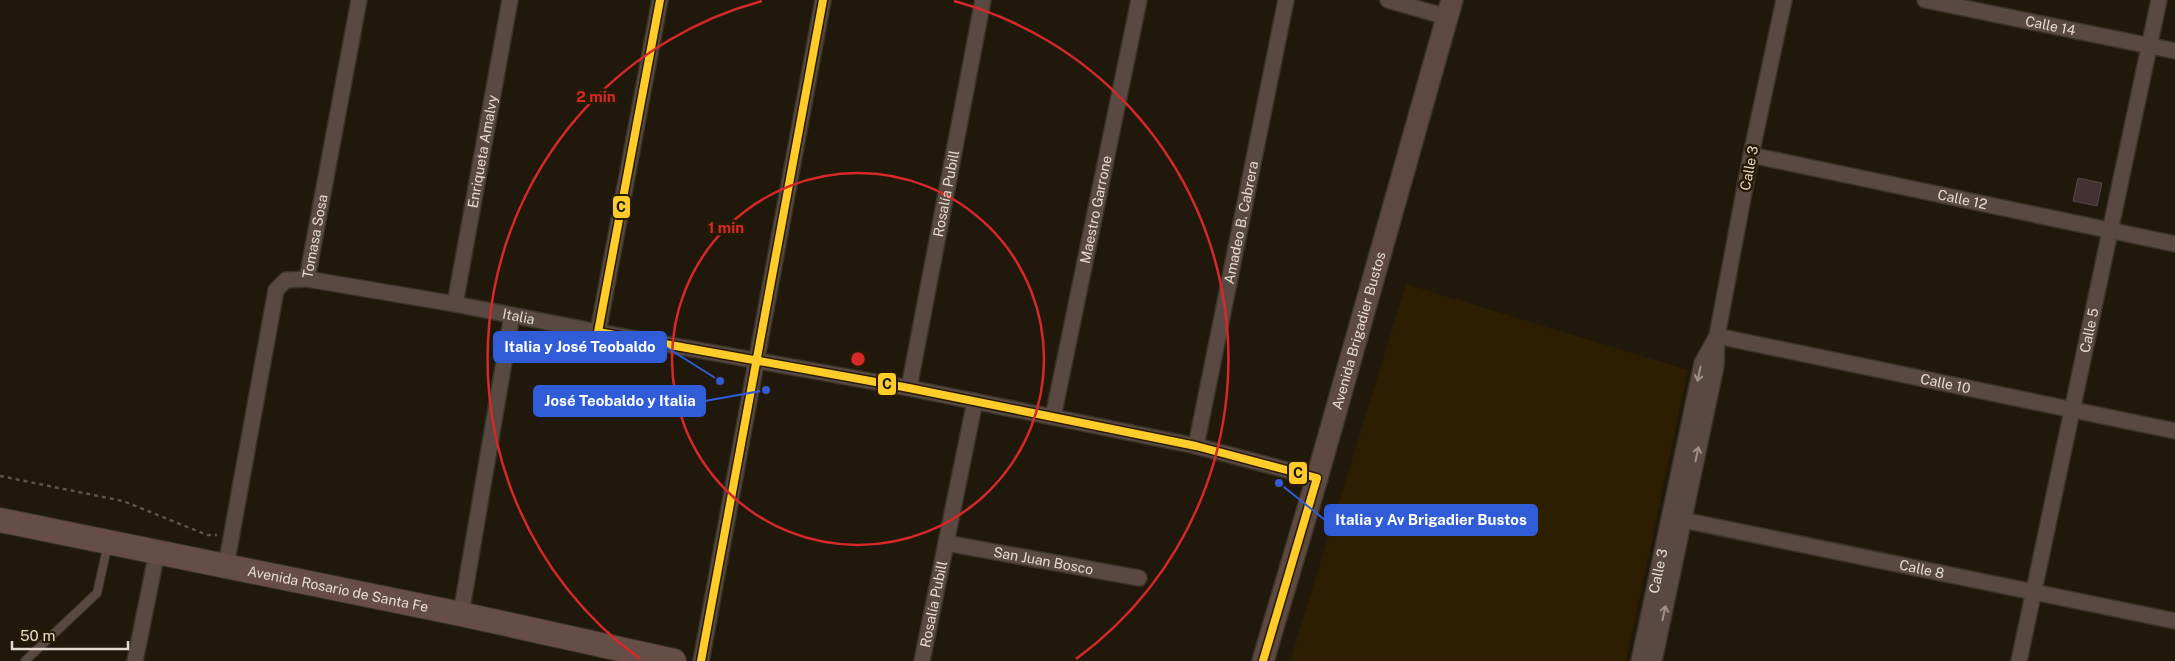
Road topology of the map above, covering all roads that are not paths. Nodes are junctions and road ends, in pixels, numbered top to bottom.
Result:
1 (359, 0) edge
2 (510, 0) edge
3 (660, 0) edge
4 (823, 0) edge
5 (983, 0) edge
6 (1139, 0) edge
7 (1286, 0) edge
8 (1388, 0) edge
9 (1784, 0) edge
10 (1925, 0) edge
11 (2159, 0) edge
12 (1450, 8) edge
13 (2150, 46) junction
14 (2175, 51) edge
15 (1751, 155) junction
16 (2110, 230) junction
17 (2175, 244) edge
18 (307, 280) junction
19 (456, 304) junction
20 (512, 315) junction
21 (598, 332) junction
22 (1717, 336) junction
23 (756, 361) junction
24 (908, 388) junction
25 (975, 401) junction
26 (2071, 410) junction
27 (1053, 417) junction
28 (2175, 431) edge
29 (1196, 446) junction
30 (1317, 478) junction
31 (1676, 519) junction
32 (0, 520) edge
33 (109, 542) junction
34 (946, 543) junction
35 (157, 552) junction
36 (226, 566) junction
37 (1140, 578) dead end
38 (2032, 592) junction
39 (461, 614) junction
40 (2175, 622) edge
41 (25, 661) edge
42 (135, 661) edge
43 (674, 661) edge
44 (701, 661) edge
45 (922, 661) edge
46 (1263, 661) edge
47 (1639, 661) edge
48 (1654, 661) edge
49 (2018, 661) edge

1 - 18 street, Tomasa Sosa
2 - 19 street, Enriqueta Amalvy
3 - 21 street
4 - 23 street
5 - 24 street, Rosalía Pubill
6 - 27 street, Maestro Garrone
7 - 29 street, Amadeo B. Cabrera
8 - 12 street
9 - 15 street, Calle 3
10 - 13 street, Calle 14
11 - 13 street, Calle 5
12 - 30 street, Avenida Brigadier Bustos
13 - 14 street, Calle 14
13 - 16 street, Calle 5
15 - 16 street, Calle 12
15 - 22 street, Calle 3
16 - 17 street, Calle 12
16 - 26 street, Calle 5
18 - 19 street, Italia
18 - 36 street, Tomasa Sosa
19 - 20 street, Italia
20 - 21 street, Italia
20 - 39 street
21 - 23 street, Italia
22 - 26 street, Calle 10
22 - 31 street, Calle 3
23 - 24 street, Italia
23 - 44 street
24 - 25 street, Italia
25 - 27 street, Italia
25 - 34 street, Rosalía Pubill
26 - 28 street, Calle 10
26 - 38 street, Calle 5
27 - 29 street, Italia
29 - 30 street, Italia
30 - 46 street, Avenida Brigadier Bustos
31 - 38 street, Calle 8
31 - 47 street, Calle 3
48 -> 31 street, Calle 3
32 - 33 main road, Avenida Rosario de Santa Fe
33 - 35 main road, Avenida Rosario de Santa Fe
33 - 41 lane
34 - 37 street, San Juan Bosco
34 - 45 street, Rosalía Pubill
35 - 36 main road, Avenida Rosario de Santa Fe
35 - 42 street
36 - 39 main road, Avenida Rosario de Santa Fe
38 - 40 street, Calle 8
38 - 49 street, Calle 5
39 - 43 main road, Avenida Rosario de Santa Fe

